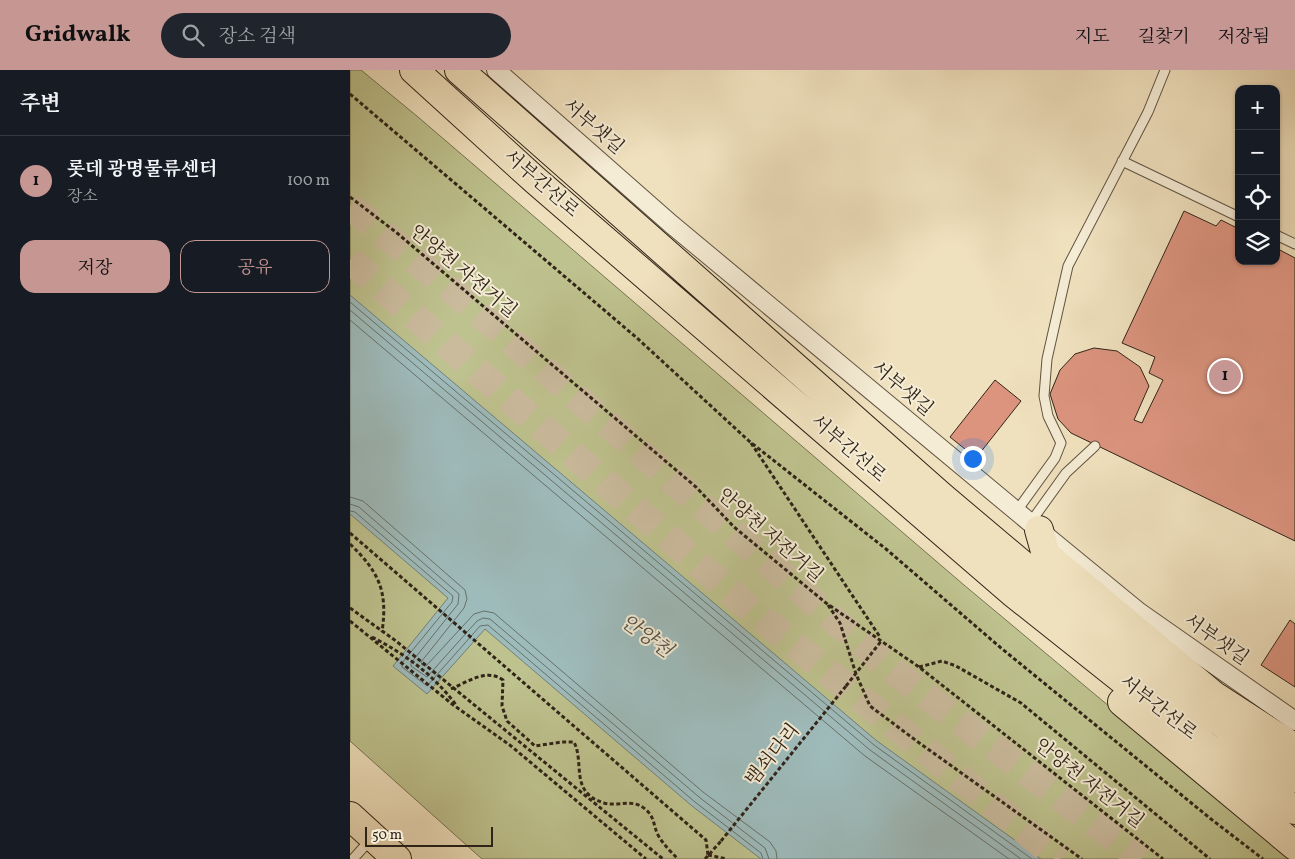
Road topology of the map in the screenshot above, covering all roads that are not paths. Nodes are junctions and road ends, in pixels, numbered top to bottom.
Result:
1 (414, 70) edge
2 (458, 70) edge
3 (496, 70) edge
4 (1165, 70) edge
5 (1122, 161) junction
6 (1235, 215) edge
7 (1280, 237) edge
8 (1295, 244) edge
9 (1095, 446) dead end
10 (1016, 512) junction
11 (1034, 527) junction
12 (1032, 573) junction
13 (1012, 592) junction
14 (1212, 694) junction
15 (1295, 721) edge
16 (1295, 748) edge
17 (1295, 778) edge
18 (1295, 810) edge
19 (350, 816) edge
20 (373, 838) junction
21 (1295, 846) edge
22 (353, 859) edge
23 (397, 859) edge

1 - 13 main road, 서부간선로
2 - 12 main road, 서부간선로
3 - 10 street, 서부샛길
4 - 5 lane
5 - 6 lane
5 - 10 lane
7 - 8 lane
9 - 11 lane
10 - 11 street, 서부샛길
11 - 14 main road
11 - 15 street, 서부샛길
12 - 14 main road
12 - 17 main road, 서부간선로
13 - 18 main road, 서부간선로
13 - 21 main road
14 - 16 main road
19 - 20 main road
20 - 22 lane
20 - 23 main road

